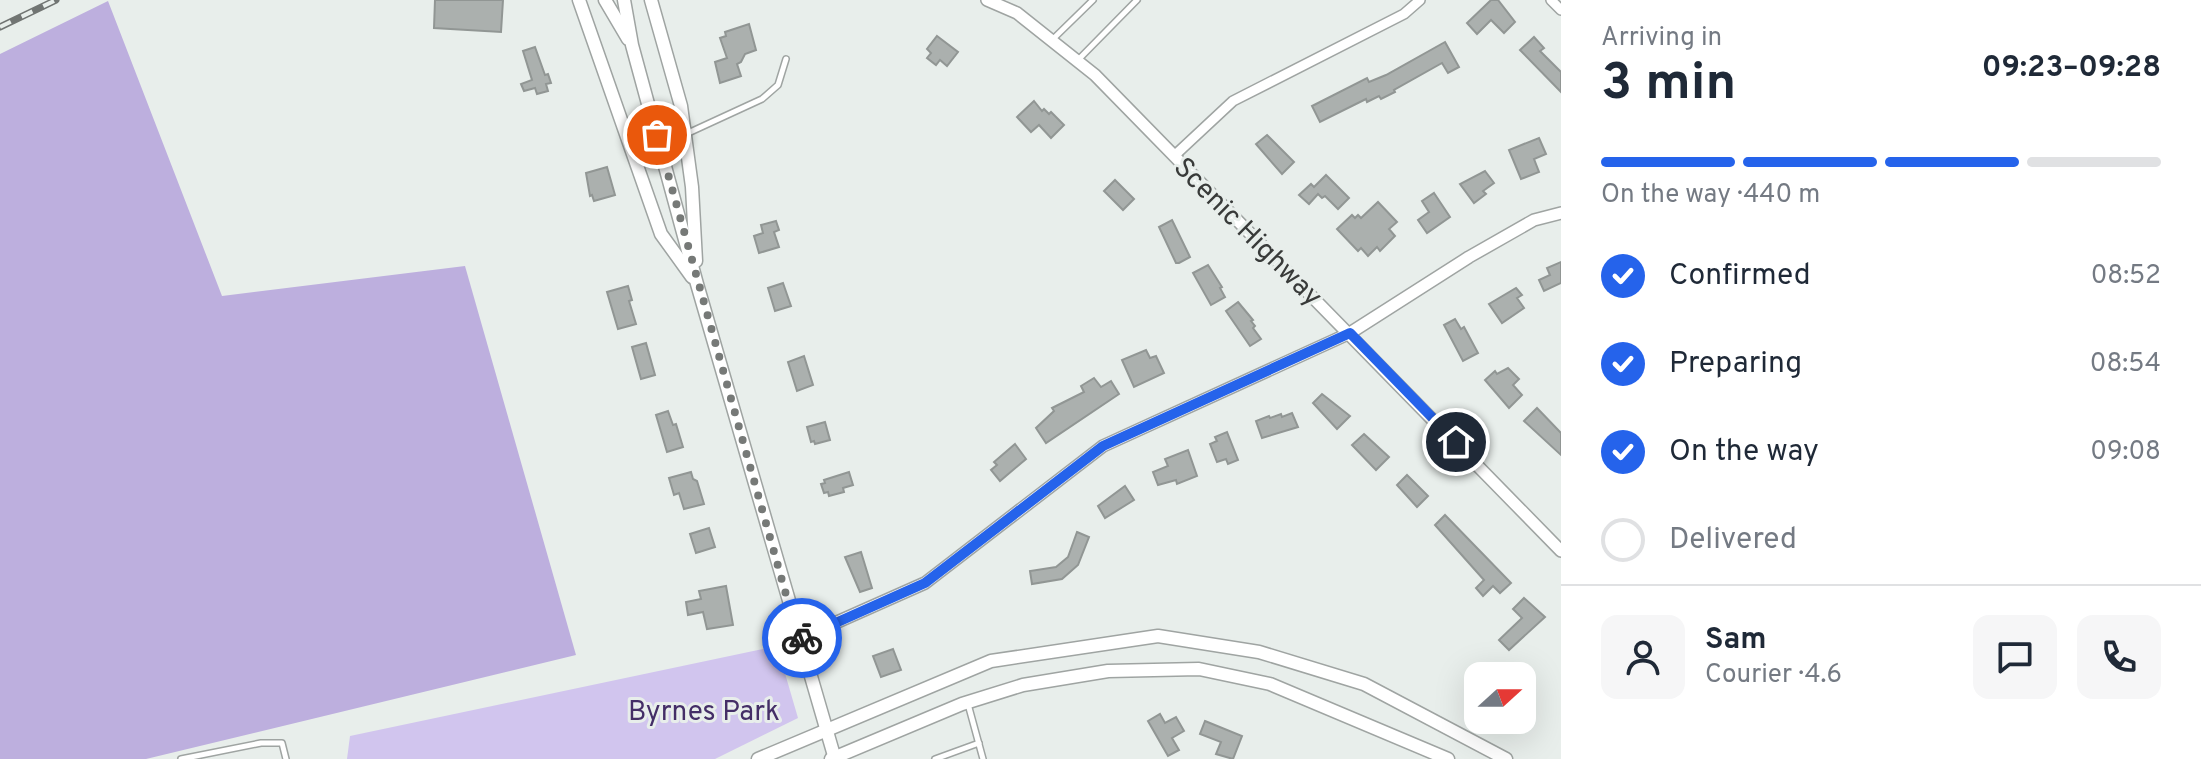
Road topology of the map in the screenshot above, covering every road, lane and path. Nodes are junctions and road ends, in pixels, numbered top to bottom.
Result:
1 (579, 0) edge
2 (605, 0) edge
3 (624, 0) edge
4 (651, 0) edge
5 (987, 0) edge
6 (1093, 0) edge
7 (1137, 0) edge
8 (1420, 0) edge
9 (1551, 0) edge
10 (1561, 10) edge
11 (1052, 40) junction
12 (632, 45) junction
13 (786, 59) dead end
14 (1077, 60) junction
15 (685, 135) junction
16 (1174, 156) junction
17 (1561, 213) edge
18 (697, 284) junction
19 (1350, 333) junction
20 (1561, 551) edge
21 (799, 639) junction
22 (968, 703) junction
23 (828, 729) junction
24 (979, 743) junction
25 (834, 758) edge
26 (181, 759) edge
27 (286, 759) edge
28 (758, 759) edge
29 (935, 759) edge
30 (983, 759) edge
31 (1448, 759) edge
32 (1506, 759) edge

1 - 18 main road
2 - 12 main road
3 - 12 main road
4 - 15 main road
5 - 11 street, Scenic Highway
6 - 11 lane
7 - 14 lane
8 - 16 street
9 - 10 street
11 - 14 street, Scenic Highway
12 - 18 main road
13 - 15 lane
14 - 16 street, Scenic Highway
15 - 18 main road
16 - 19 street, Scenic Highway
17 - 19 street
18 - 21 main road
19 - 20 street, Scenic Highway
19 - 21 street
21 - 23 main road
22 - 24 lane
22 - 25 main road
22 - 31 main road
23 - 25 main road
23 - 28 main road
23 - 32 main road
24 - 29 lane
24 - 30 lane
26 - 27 lane

